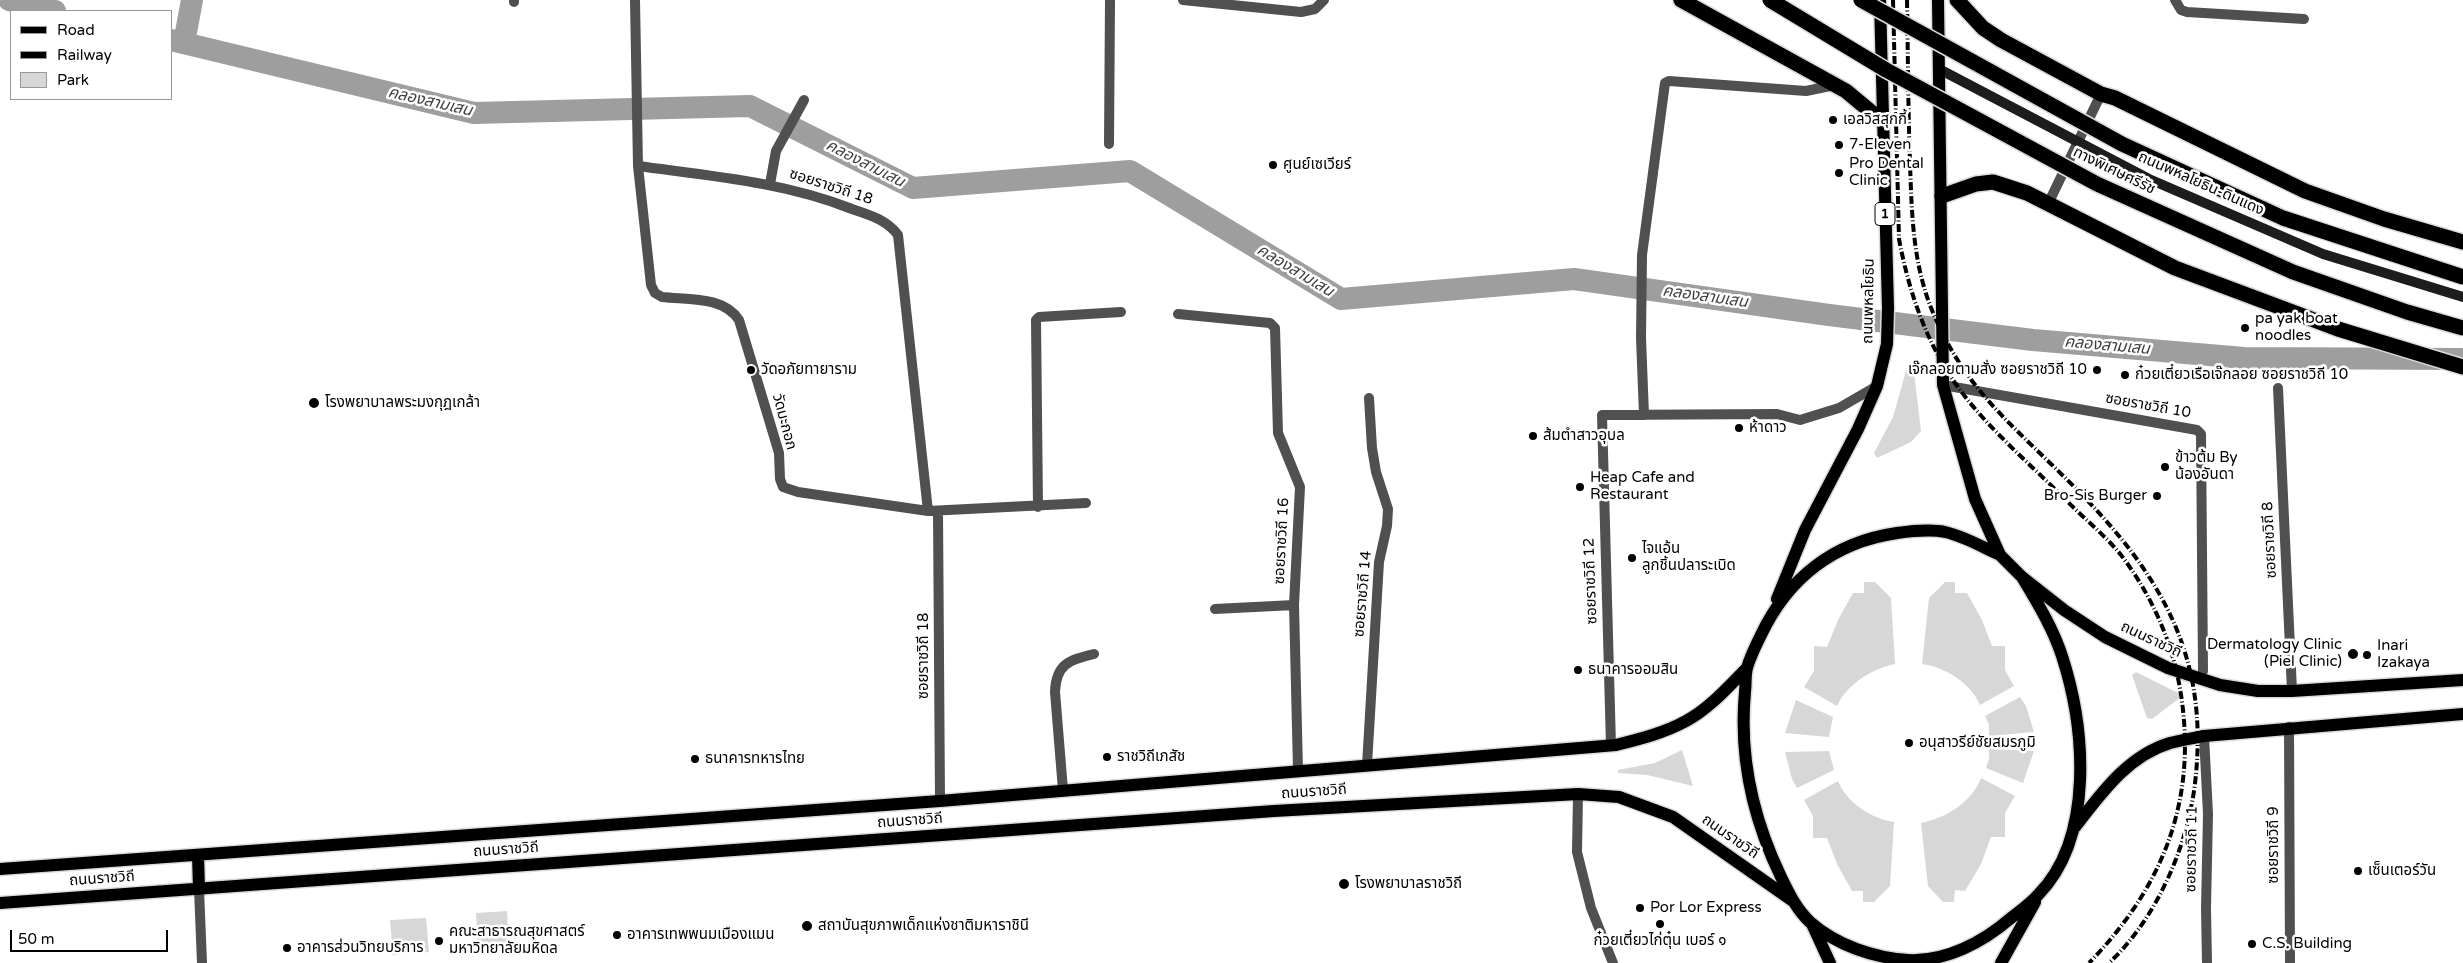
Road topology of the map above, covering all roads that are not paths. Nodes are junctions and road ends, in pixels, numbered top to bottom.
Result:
1 (635, 0) edge
2 (1110, 0) edge
3 (1183, 0) edge
4 (1324, 0) edge
5 (1681, 0) edge
6 (1770, 0) edge
7 (1861, 0) edge
8 (1880, 0) edge
9 (1938, 0) edge
10 (1957, 0) edge
11 (2176, 0) edge
12 (2304, 20) dead end
13 (1939, 69) junction
14 (1835, 85) junction
15 (2101, 94) junction
16 (804, 100) dead end
17 (1882, 120) junction
18 (2078, 142) junction
19 (1109, 144) dead end
20 (638, 166) junction
21 (770, 184) junction
22 (1942, 196) junction
23 (2048, 204) junction
24 (2463, 242) edge
25 (2463, 277) edge
26 (2463, 297) edge
27 (1121, 312) dead end
28 (1178, 314) dead end
29 (2463, 328) edge
30 (2463, 367) edge
31 (1943, 385) junction
32 (1877, 386) junction
33 (2278, 388) dead end
34 (1370, 398) dead end
35 (1644, 415) junction
36 (1086, 503) dead end
37 (1038, 507) junction
38 (933, 511) junction
39 (2000, 554) junction
40 (2022, 577) junction
41 (1294, 605) junction
42 (1215, 609) dead end
43 (1773, 609) junction
44 (1094, 654) dead end
45 (1747, 668) junction
46 (2203, 671) dead end
47 (2463, 680) edge
48 (2292, 691) junction
49 (2463, 714) edge
50 (2289, 727) junction
51 (2204, 736) junction
52 (1612, 746) junction
53 (1367, 765) junction
54 (1298, 770) junction
55 (1064, 790) junction
56 (1578, 794) junction
57 (940, 801) junction
58 (2075, 827) junction
59 (198, 855) junction
60 (0, 869) edge
61 (199, 889) junction
62 (2040, 894) junction
63 (1793, 901) junction
64 (0, 903) edge
65 (1812, 924) junction
66 (202, 963) edge
67 (1613, 963) edge
68 (1830, 963) edge
69 (2000, 963) edge
70 (2207, 963) edge
71 (2290, 963) edge

1 - 20 street
2 - 19 street
3 - 4 street
5 - 14 highway
6 - 29 highway, ทางพิเศษศรีรัช, bridge
7 - 25 highway, ทางพิเศษศรีรัช, bridge
8 - 17 main road, ถนนพหลโยธิน / 1
9 - 13 main road
10 - 15 highway
11 - 12 street
13 - 18 street, ถนนพหลโยธิน-ดินแดง
13 - 22 main road
14 - 17 highway
14 - 35 street
15 - 18 street
15 - 24 highway
16 - 21 street
17 - 32 main road, ถนนพหลโยธิน / 1
18 - 23 street
18 - 26 street, ถนนพหลโยธิน-ดินแดง
20 - 21 street, ซอยราชวิถี 18
20 - 38 street, วัดมะกอก
21 - 38 street, ซอยราชวิถี 18
22 - 23 highway
22 - 31 main road
23 - 30 highway
27 - 37 street
28 - 41 street, ซอยราชวิถี 16
31 - 39 main road
31 - 46 street, ซอยราชวิถี 10
32 - 35 street
32 - 43 main road, ถนนพหลโยธิน / 1
33 - 48 street, ซอยราชวิถี 8
34 - 53 street, ซอยราชวิถี 14
35 - 52 street, ซอยราชวิถี 12
36 - 37 street
37 - 38 street
38 - 57 street, ซอยราชวิถี 18
39 - 40 main road
39 - 43 main road
40 - 48 main road, ถนนราชวิถี
40 - 58 main road
41 - 42 street
41 - 54 street, ซอยราชวิถี 16
43 - 45 main road, ถนนพหลโยธิน
44 - 55 street
45 - 52 main road, ถนนราชวิถี
45 - 63 main road
47 - 48 main road, ถนนราชวิถี
49 - 50 main road
50 - 51 main road
50 - 71 street, ซอยราชวิถี 9
51 - 58 main road
51 - 70 street, ซอยราชวิถี 11
52 - 53 main road, ถนนราชวิถี
53 - 54 main road, ถนนราชวิถี
54 - 55 main road, ถนนราชวิถี
55 - 57 main road, ถนนราชวิถี
56 - 61 main road, ถนนราชวิถี
56 - 63 main road, ถนนราชวิถี
56 - 67 street
57 - 59 main road, ถนนราชวิถี
58 - 62 main road
59 - 60 main road, ถนนราชวิถี
59 - 61 main road
61 - 64 main road, ถนนราชวิถี
61 - 66 street
62 - 65 main road
62 - 69 main road
63 - 65 main road
65 - 68 main road

